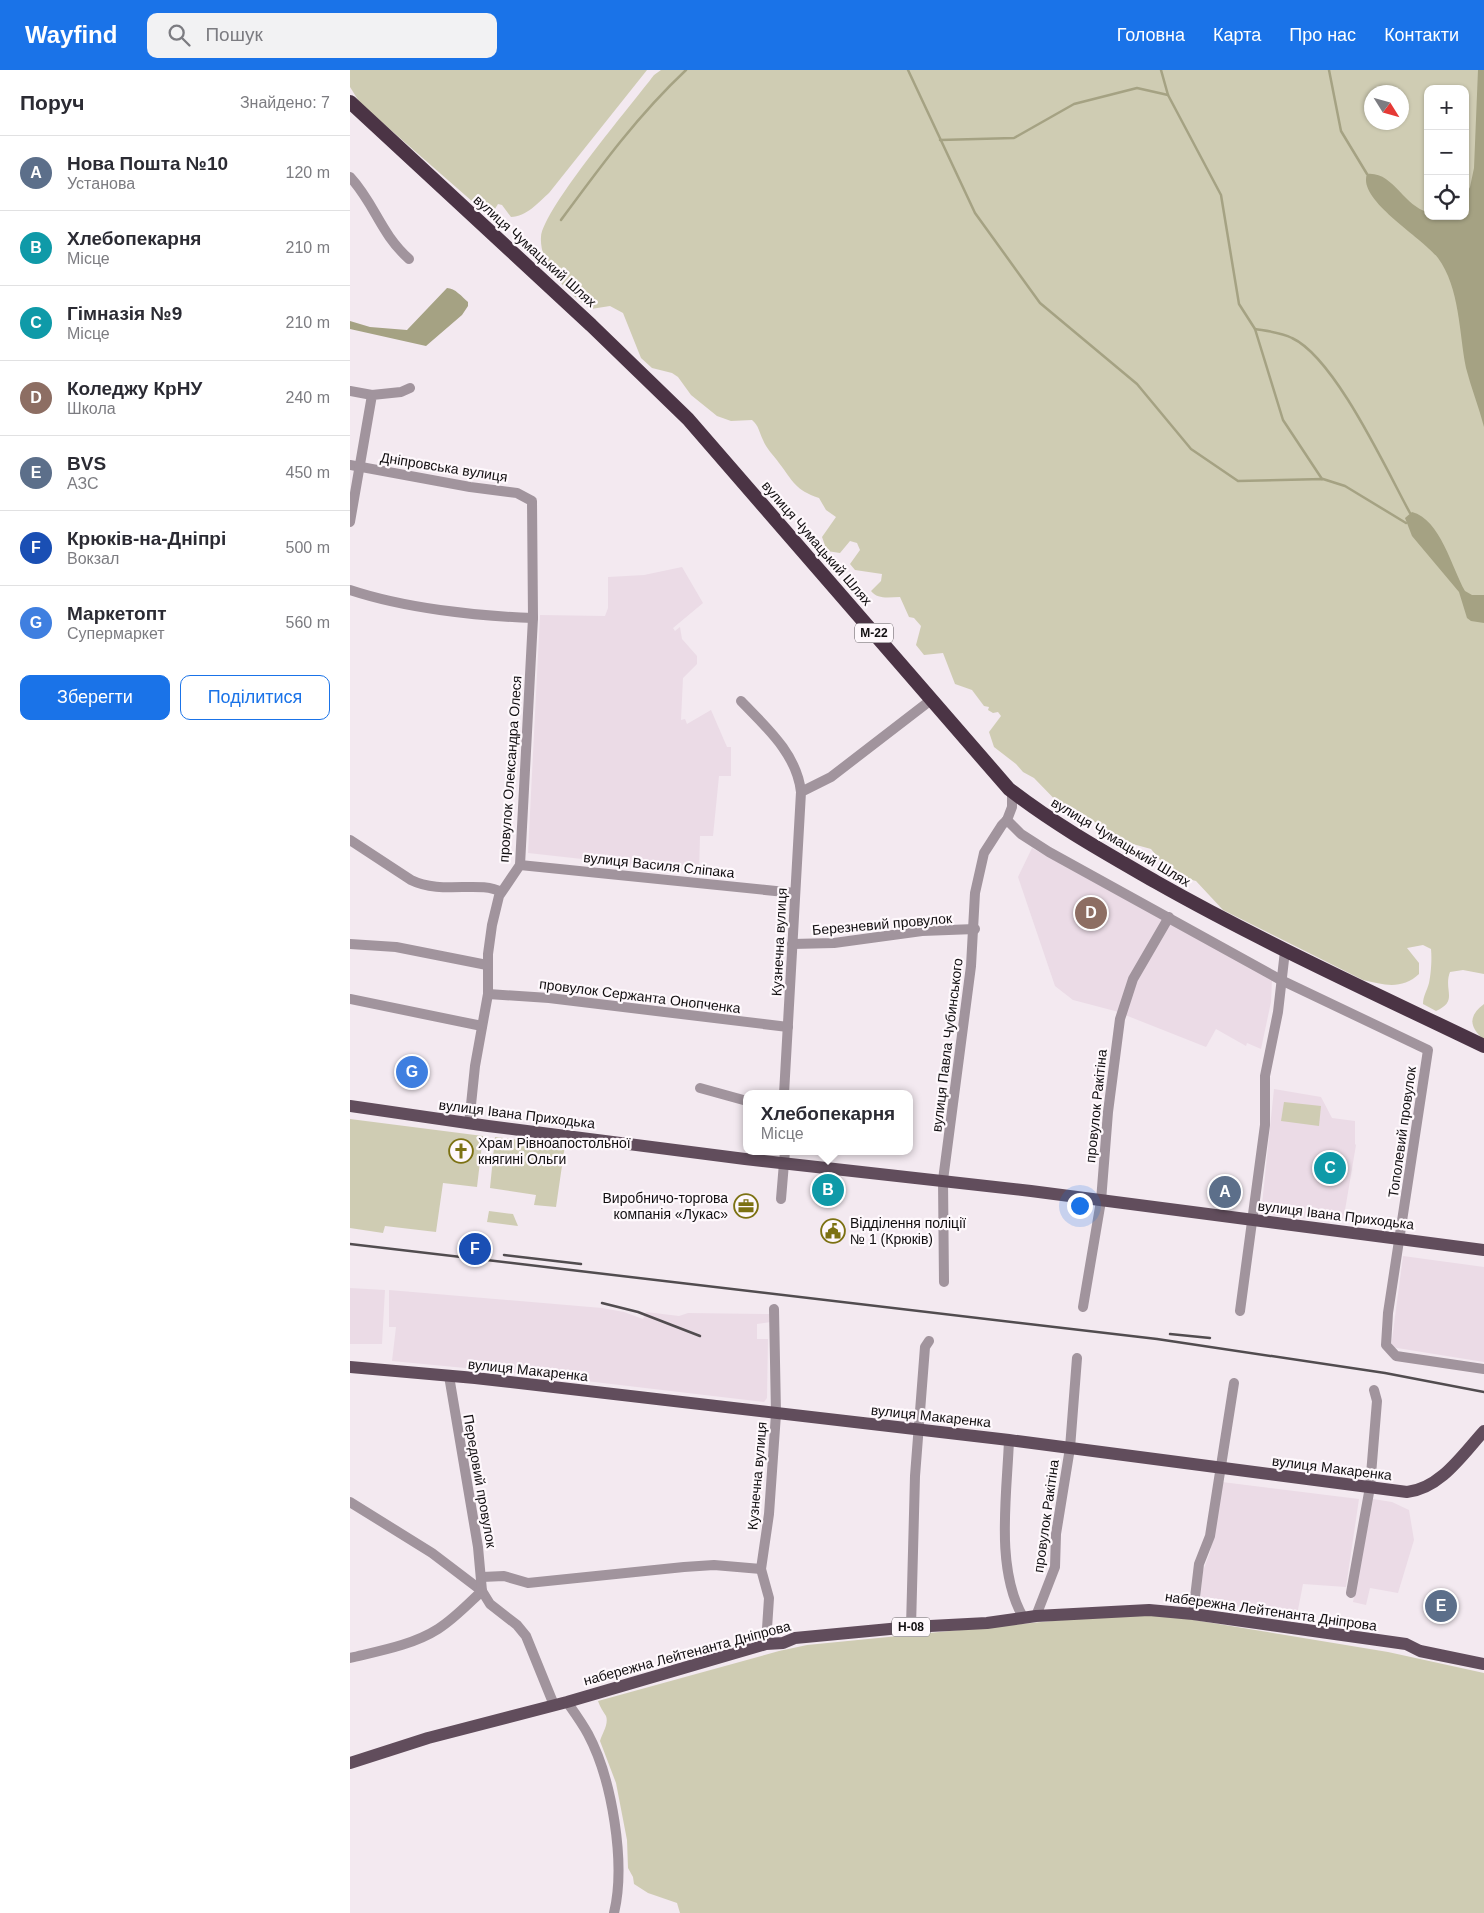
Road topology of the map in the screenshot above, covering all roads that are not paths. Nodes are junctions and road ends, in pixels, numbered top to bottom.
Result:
1 (350, 102) edge
2 (350, 177) edge
3 (409, 259) dead end
4 (410, 388) dead end
5 (350, 391) edge
6 (372, 395) junction
7 (355, 466) edge
8 (532, 501) joint
9 (350, 522) edge
10 (350, 590) edge
11 (533, 618) junction
12 (931, 700) junction
13 (741, 701) dead end
14 (1012, 791) junction
15 (801, 792) junction
16 (1007, 820) junction
17 (350, 840) edge
18 (520, 865) junction
19 (501, 892) junction
20 (795, 893) junction
21 (1169, 918) junction
22 (975, 929) junction
23 (350, 944) edge
24 (792, 944) junction
25 (1285, 951) junction
26 (487, 965) junction
27 (1281, 980) junction
28 (488, 994) junction
29 (350, 999) edge
30 (482, 1026) junction
31 (788, 1027) junction
32 (1484, 1046) edge
33 (700, 1088) dead end
34 (784, 1090) edge
35 (743, 1100) edge
36 (350, 1106) edge
37 (469, 1124) junction
38 (743, 1153) edge
39 (766, 1155) edge
40 (785, 1157) edge
41 (943, 1180) junction
42 (782, 1199) dead end
43 (1101, 1201) junction
44 (1251, 1219) junction
45 (1400, 1238) junction
46 (1484, 1250) edge
47 (944, 1282) dead end
48 (1084, 1307) dead end
49 (774, 1310) dead end
50 (1240, 1310) dead end
51 (929, 1340) dead end
52 (1076, 1358) dead end
53 (350, 1367) edge
54 (1484, 1369) edge
55 (449, 1376) junction
56 (1234, 1383) dead end
57 (1374, 1390) dead end
58 (776, 1414) junction
59 (920, 1430) junction
60 (1484, 1431) edge
61 (1010, 1440) junction
62 (1070, 1448) junction
63 (1220, 1469) junction
64 (1370, 1487) junction
65 (350, 1502) edge
66 (761, 1570) junction
67 (482, 1577) junction
68 (482, 1591) junction
69 (1351, 1593) dead end
70 (1192, 1614) junction
71 (1036, 1616) junction
72 (1023, 1617) junction
73 (911, 1628) junction
74 (766, 1644) junction
75 (350, 1658) edge
76 (1484, 1664) edge
77 (560, 1704) junction
78 (350, 1763) edge
79 (614, 1913) edge

1 - 12 highway, вулиця Чумацький Шлях / М-22
2 - 3 street
4 - 6 street
5 - 6 street
6 - 7 street
7 - 8 street, Дніпровська вулиця
7 - 9 street
8 - 11 street, провулок Олександра Олеся
10 - 11 street
11 - 18 street, провулок Олександра Олеся
12 - 14 highway, вулиця Чумацький Шлях / М-22
12 - 15 street
13 - 15 street, Кузнечна вулиця
14 - 16 street
14 - 25 highway, вулиця Чумацький Шлях / М-22
15 - 20 street, Кузнечна вулиця
16 - 21 street
16 - 22 street, вулиця Павла Чубинського
17 - 19 street
18 - 19 street, провулок Олександра Олеся
18 - 20 street, вулиця Василя Сліпака
19 - 26 street, провулок Олександра Олеся
20 - 24 street, Кузнечна вулиця
21 - 27 street
21 - 43 street, провулок Ракітіна
22 - 24 street, Березневий провулок
22 - 41 street, вулиця Павла Чубинського
23 - 26 street
24 - 31 street, Кузнечна вулиця
25 - 27 street
25 - 32 highway, вулиця Чумацький Шлях / М-22
26 - 28 street, провулок Олександра Олеся
27 - 44 street
27 - 45 street, Тополевий провулок
28 - 30 street, провулок Олександра Олеся
28 - 31 street, провулок Сержанта Онопченка
29 - 30 street
30 - 37 street, провулок Олександра Олеся
31 - 34 street, Кузнечна вулиця
33 - 35 street
36 - 37 main road, вулиця Івана Приходька
37 - 38 main road, вулиця Івана Приходька
39 - 40 main road, вулиця Івана Приходька
40 - 41 main road, вулиця Івана Приходька
40 - 42 street
41 - 43 main road, вулиця Івана Приходька
41 - 47 street, вулиця Павла Чубинського
43 - 44 main road, вулиця Івана Приходька
43 - 48 street, провулок Ракітіна
44 - 45 main road, вулиця Івана Приходька
44 - 50 street
45 - 46 main road, вулиця Івана Приходька
45 - 54 street, Тополевий провулок
49 - 58 street, Кузнечна вулиця
51 - 59 street
52 - 62 street, провулок Ракітіна
53 - 55 main road, вулиця Макаренка
55 - 58 main road, вулиця Макаренка
55 - 67 street, Передовий провулок
56 - 63 street
57 - 64 street
58 - 59 main road, вулиця Макаренка
58 - 66 street, Кузнечна вулиця
59 - 61 main road, вулиця Макаренка
59 - 73 street
60 - 64 main road, вулиця Макаренка
61 - 62 main road, вулиця Макаренка
61 - 72 street
62 - 63 main road, вулиця Макаренка
62 - 71 street, провулок Ракітіна
63 - 64 main road, вулиця Макаренка
63 - 70 street
64 - 69 street
65 - 68 street
66 - 67 street
66 - 74 street, Кузнечна вулиця
67 - 68 street, Передовий провулок
68 - 75 street
68 - 77 street
70 - 71 main road, набережна Лейтенанта Дніпрова / Н-08
70 - 76 main road, набережна Лейтенанта Дніпрова / Н-08
71 - 72 main road, набережна Лейтенанта Дніпрова / Н-08
72 - 73 main road, набережна Лейтенанта Дніпрова / Н-08
73 - 74 main road, набережна Лейтенанта Дніпрова / Н-08
74 - 77 main road, набережна Лейтенанта Дніпрова / Н-08
77 - 78 main road, набережна Лейтенанта Дніпрова / Н-08
77 - 79 street

